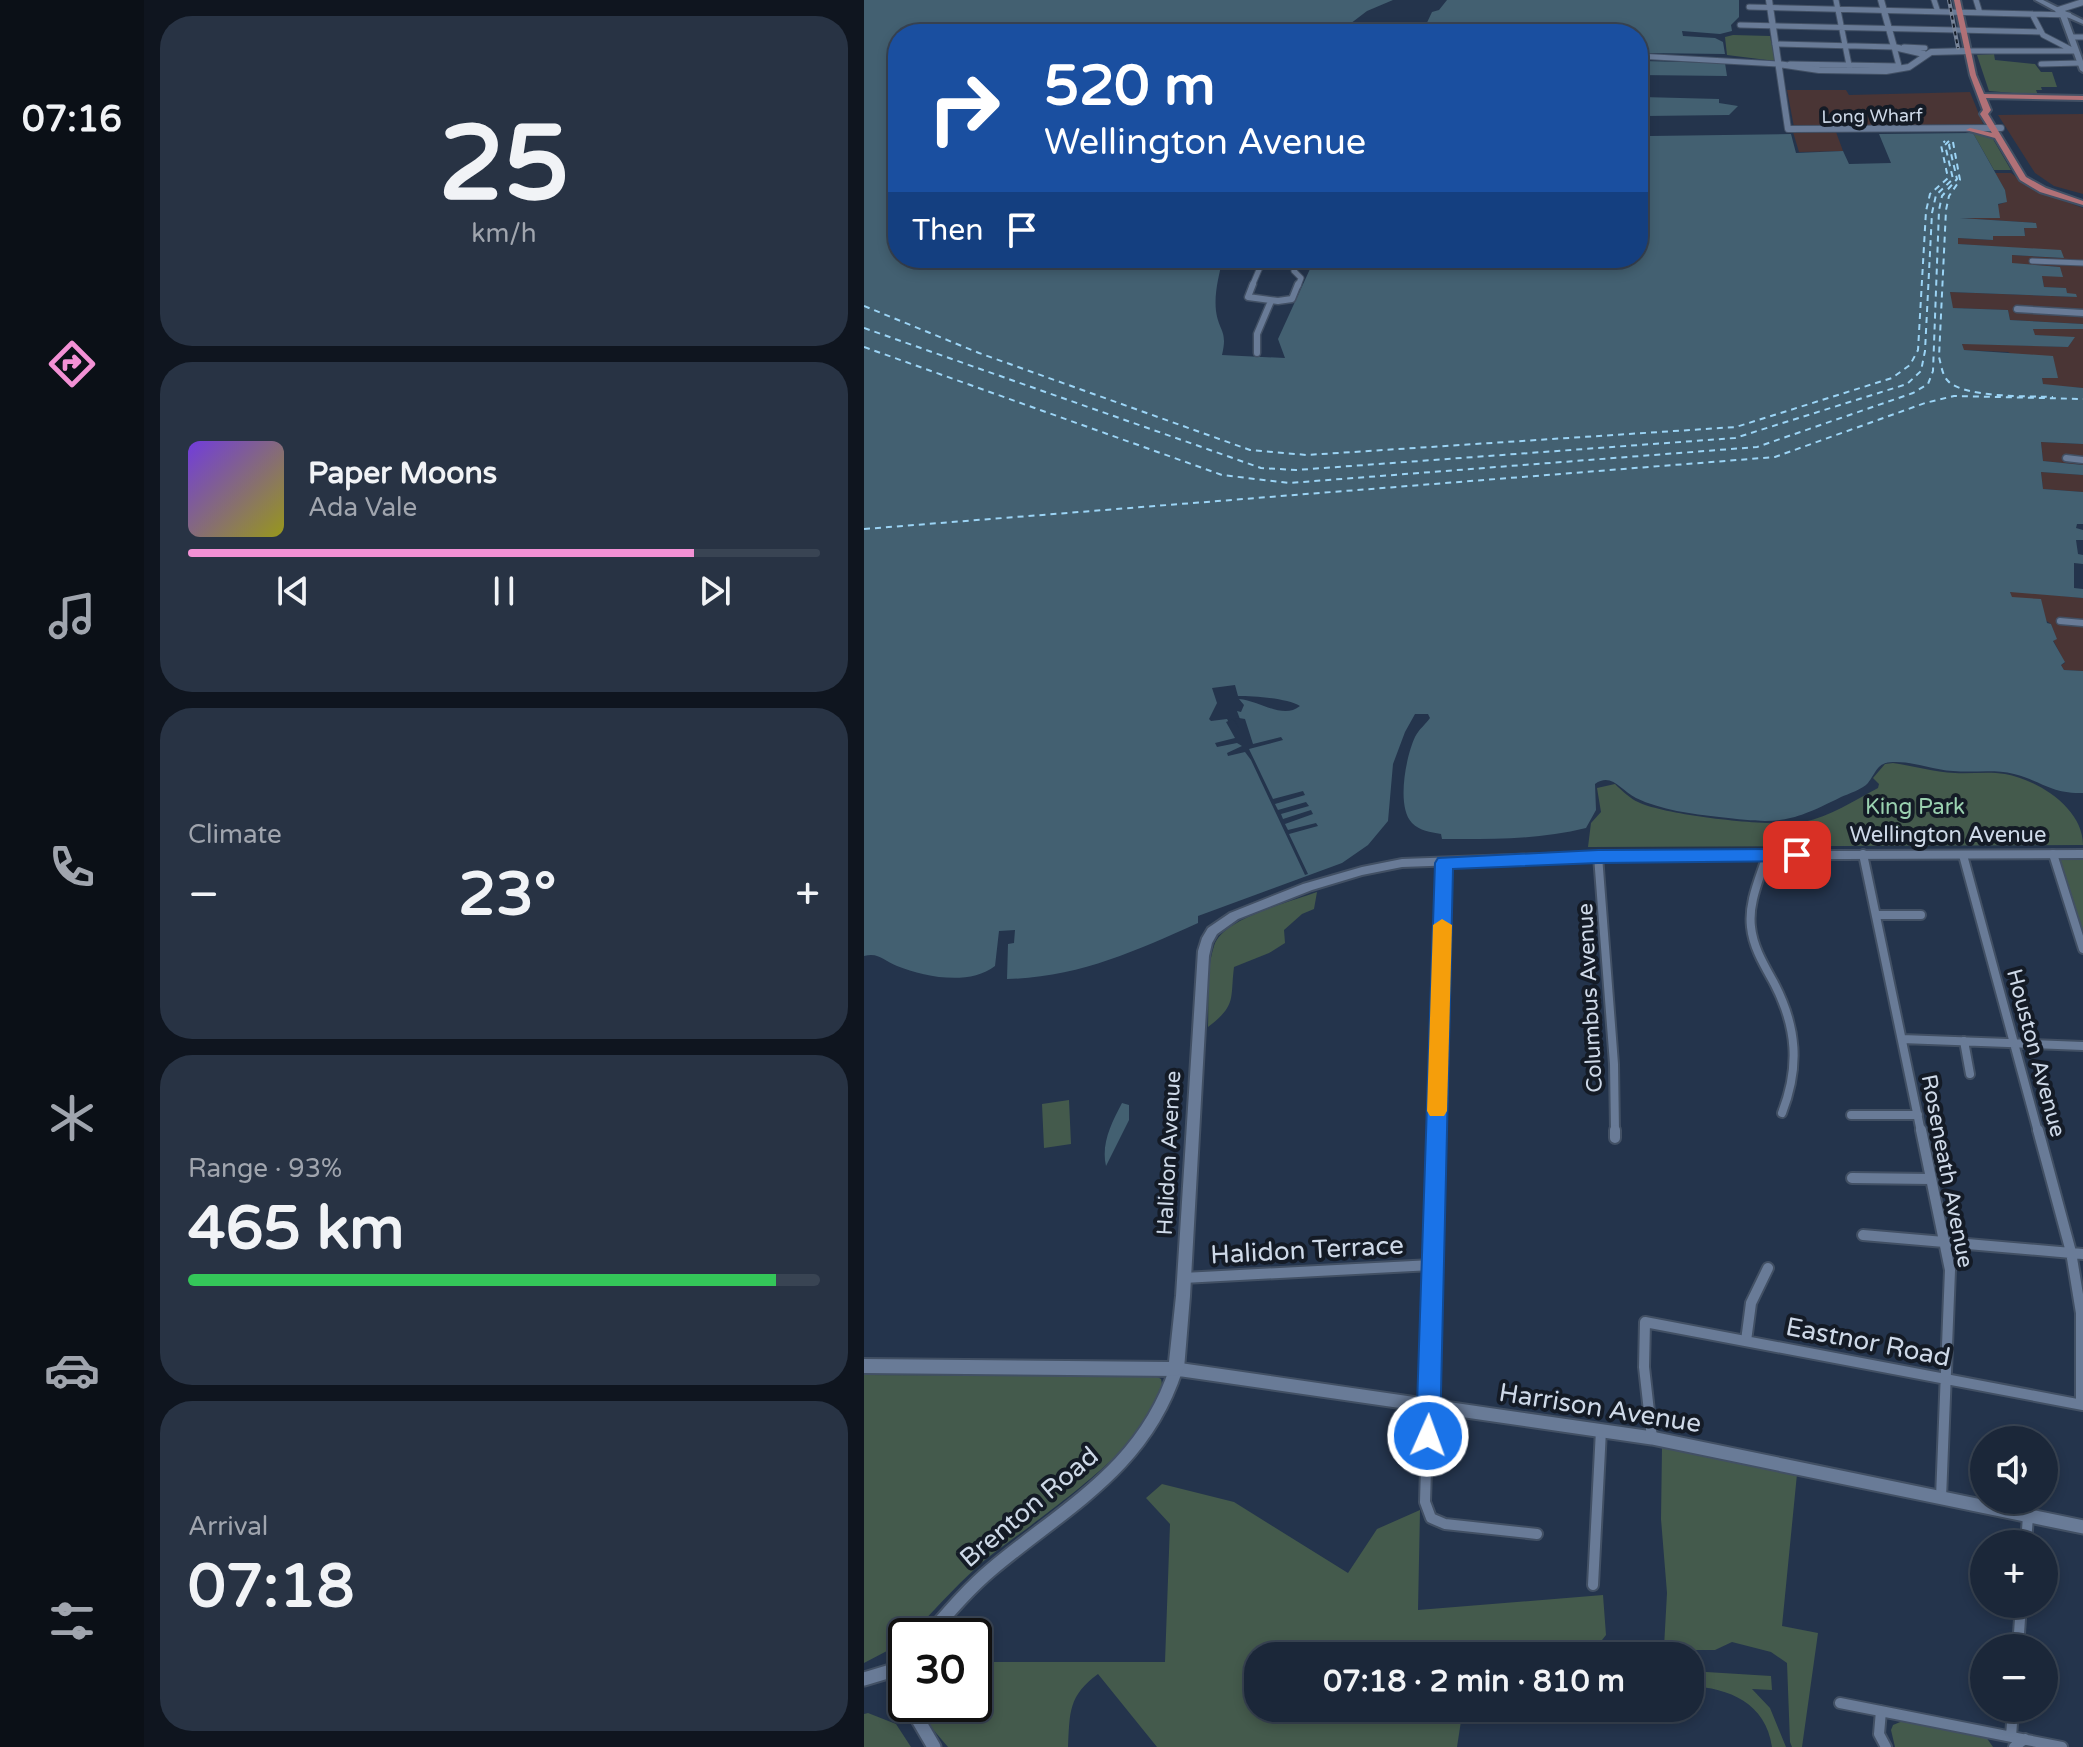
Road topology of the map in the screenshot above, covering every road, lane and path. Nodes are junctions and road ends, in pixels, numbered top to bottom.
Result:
1 (1769, 0) edge
2 (1836, 0) edge
3 (1881, 0) edge
4 (1934, 0) edge
5 (1957, 0) edge
6 (1976, 0) edge
7 (2038, 0) edge
8 (2083, 2) edge
9 (1749, 7) dead end
10 (1770, 8) junction
11 (1838, 10) junction
12 (1884, 11) junction
13 (1938, 12) junction
14 (1960, 13) junction
15 (1980, 13) junction
16 (2032, 14) junction
17 (2071, 16) edge
18 (1740, 25) dead end
19 (1773, 26) junction
20 (1842, 27) junction
21 (1889, 28) junction
22 (1966, 30) junction
23 (2041, 32) junction
24 (2071, 37) junction
25 (2083, 37) edge
26 (1775, 44) junction
27 (1845, 46) junction
28 (1894, 47) junction
29 (1925, 51) junction
30 (1968, 51) junction
31 (1648, 57) edge
32 (2080, 60) edge
33 (1778, 64) junction
34 (1790, 64) dead end
35 (2041, 64) dead end
36 (1804, 68) junction
37 (1850, 68) junction
38 (1779, 74) junction
39 (1981, 96) junction
40 (2083, 98) edge
41 (1957, 128) junction
42 (1970, 130) joint
43 (1998, 131) junction
44 (2083, 199) edge
45 (2032, 261) dead end
46 (2083, 263) edge
47 (1259, 268) edge
48 (1295, 268) edge
49 (1271, 301) junction
50 (2017, 309) dead end
51 (2083, 313) edge
52 (1257, 353) dead end
53 (2066, 458) dead end
54 (2083, 460) edge
55 (2060, 621) dead end
56 (2083, 623) edge
57 (1863, 854) junction
58 (2053, 854) junction
59 (2083, 854) edge
60 (1767, 855) junction
61 (1963, 855) junction
62 (1598, 856) junction
63 (1444, 863) junction
64 (1876, 915) junction
65 (1921, 915) dead end
66 (1207, 939) joint
67 (2083, 949) edge
68 (1902, 1039) junction
69 (1964, 1041) junction
70 (2014, 1043) junction
71 (2083, 1046) edge
72 (1970, 1074) dead end
73 (1782, 1113) dead end
74 (1851, 1115) dead end
75 (1918, 1115) junction
76 (1615, 1138) dead end
77 (1852, 1178) dead end
78 (1931, 1179) junction
79 (1863, 1235) dead end
80 (1945, 1241) junction
81 (2071, 1252) junction
82 (2083, 1254) edge
83 (1432, 1265) junction
84 (1768, 1268) dead end
85 (1183, 1278) junction
86 (2082, 1313) edge
87 (1746, 1341) junction
88 (864, 1366) edge
89 (1176, 1369) junction
90 (1946, 1379) junction
91 (2082, 1404) edge
92 (1429, 1407) junction
93 (1601, 1429) junction
94 (1652, 1438) junction
95 (1941, 1498) junction
96 (2028, 1516) junction
97 (2083, 1527) edge
98 (2027, 1530) edge
99 (1537, 1534) dead end
100 (1593, 1585) dead end
101 (944, 1618) edge
102 (888, 1670) edge
103 (864, 1679) edge
104 (1840, 1703) dead end
105 (1881, 1711) junction
106 (919, 1722) edge
107 (2017, 1741) edge
108 (934, 1747) edge
109 (1886, 1747) edge
110 (2062, 1747) edge

1 - 10 street
2 - 11 street
3 - 12 street
4 - 13 street
5 - 14 main road
6 - 15 street
7 - 17 main road
8 - 17 street
9 - 10 street
10 - 11 street
10 - 19 street
11 - 12 street
11 - 20 street
12 - 13 street
12 - 21 street
13 - 14 street
14 - 15 street
14 - 22 main road
15 - 16 street
16 - 17 street
16 - 23 street
17 - 24 main road
18 - 19 street
19 - 20 street
19 - 26 street
20 - 21 street
20 - 27 street
21 - 22 street
21 - 28 street
22 - 23 street
22 - 30 main road
23 - 32 street
24 - 25 street
24 - 32 main road
26 - 27 street
26 - 33 street
27 - 28 street
27 - 37 street
28 - 29 street
28 - 37 street
29 - 30 street
29 - 37 street
30 - 32 street
30 - 39 main road
31 - 33 street
32 - 35 street
33 - 36 street
33 - 38 street
34 - 37 street
36 - 37 street
36 - 38 street
38 - 41 street, Long Wharf
39 - 40 main road
39 - 43 main road
41 - 42 street, Long Wharf
41 - 43 street, Long Wharf
42 - 43 main road
43 - 44 main road
43 - 44 main road
45 - 46 street
47 - 49 street
48 - 49 street
49 - 52 street
50 - 51 street
53 - 54 street
55 - 56 street
57 - 60 main road, Wellington Avenue
57 - 61 main road, Wellington Avenue
57 - 64 street, Roseneath Avenue
58 - 59 main road, Wellington Avenue
58 - 61 main road, Wellington Avenue
58 - 67 street
60 - 62 main road, Wellington Avenue
60 - 73 street
61 - 70 street, Houston Avenue
62 - 63 main road, Wellington Avenue
62 - 76 street, Columbus Avenue
63 - 66 main road, Wellington Avenue
63 - 83 street
64 - 65 street
64 - 68 street, Roseneath Avenue
66 - 85 main road, Halidon Avenue
68 - 69 street
68 - 75 street, Roseneath Avenue
69 - 70 street
69 - 72 street
70 - 71 street
70 - 81 street, Houston Avenue
74 - 75 street
75 - 78 street, Roseneath Avenue
77 - 78 street
78 - 80 street, Roseneath Avenue
79 - 80 street
80 - 81 street
80 - 90 street, Roseneath Avenue
81 - 82 street
81 - 86 street, Houston Avenue
83 - 85 street, Halidon Terrace
83 - 92 street
84 - 87 street
85 - 89 main road, Halidon Avenue
86 - 91 street, Houston Avenue
87 - 90 street, Eastnor Road
87 - 94 street, Eastnor Road
88 - 89 main road, Harrison Avenue
89 - 92 street, Harrison Avenue
89 - 101 street, Brenton Road
90 - 91 street, Eastnor Road
90 - 95 street, Roseneath Avenue
92 - 93 street, Harrison Avenue
92 - 99 street
93 - 94 street, Harrison Avenue
93 - 100 street
94 - 95 street, Harrison Avenue
95 - 96 street, Harrison Avenue
96 - 97 street, Harrison Avenue
96 - 98 street
102 - 103 street
104 - 105 street
105 - 107 street
105 - 109 street
106 - 108 street
107 - 110 street

